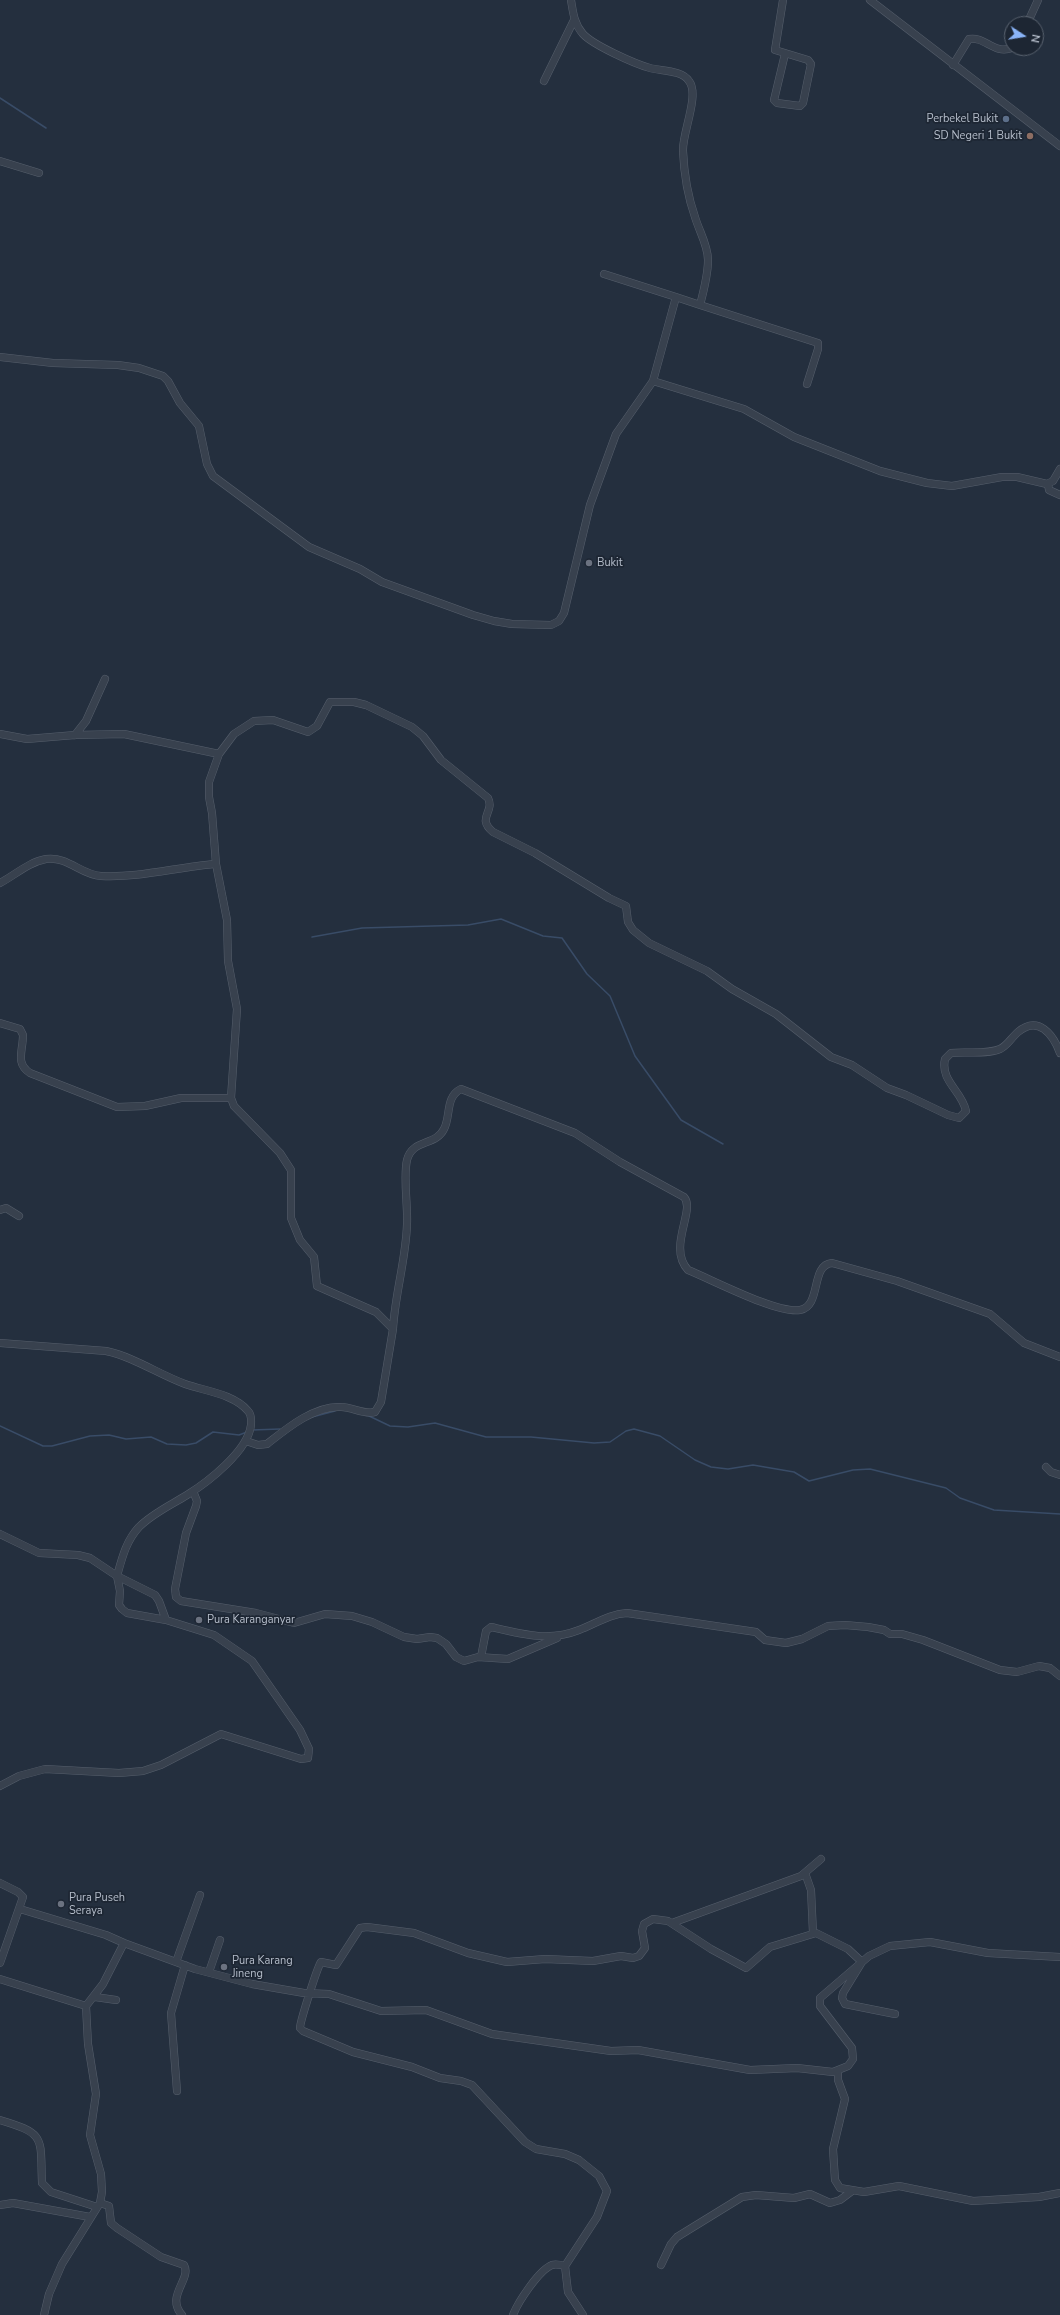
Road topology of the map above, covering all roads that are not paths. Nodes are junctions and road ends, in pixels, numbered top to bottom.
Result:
1 (571, 0) edge
2 (783, 0) edge
3 (870, 0) edge
4 (1038, 0) edge
5 (1031, 16) edge
6 (574, 20) junction
7 (1004, 49) edge
8 (785, 54) junction
9 (953, 65) junction
10 (544, 81) dead end
11 (1060, 146) edge
12 (0, 161) edge
13 (39, 173) dead end
14 (604, 274) dead end
15 (676, 297) junction
16 (700, 305) junction
17 (0, 357) edge
18 (653, 381) junction
19 (807, 384) dead end
20 (1060, 469) edge
21 (1048, 484) junction
22 (1060, 495) edge
23 (105, 678) dead end
24 (0, 734) edge
25 (75, 735) junction
26 (220, 754) junction
27 (216, 864) junction
28 (0, 883) edge
29 (0, 1023) edge
30 (1060, 1053) edge
31 (231, 1098) junction
32 (0, 1210) edge
33 (20, 1216) dead end
34 (393, 1329) junction
35 (0, 1343) edge
36 (1060, 1357) edge
37 (246, 1441) junction
38 (1046, 1467) dead end
39 (1060, 1475) edge
40 (193, 1491) junction
41 (0, 1534) edge
42 (117, 1576) junction
43 (166, 1620) junction
44 (559, 1637) junction
45 (481, 1657) junction
46 (1060, 1676) edge
47 (0, 1786) edge
48 (821, 1859) dead end
49 (805, 1873) junction
50 (0, 1883) edge
51 (200, 1895) dead end
52 (20, 1909) junction
53 (672, 1923) junction
54 (812, 1932) junction
55 (220, 1940) dead end
56 (124, 1943) junction
57 (1060, 1957) edge
58 (176, 1962) junction
59 (862, 1962) junction
60 (0, 1963) edge
61 (185, 1965) junction
62 (209, 1972) junction
63 (0, 1979) edge
64 (310, 1994) junction
65 (95, 1997) junction
66 (116, 2000) dead end
67 (86, 2006) junction
68 (895, 2014) dead end
69 (838, 2071) junction
70 (177, 2091) dead end
71 (0, 2120) edge
72 (852, 2191) junction
73 (1060, 2193) edge
74 (0, 2205) edge
75 (98, 2205) junction
76 (90, 2217) junction
77 (660, 2265) dead end
78 (565, 2266) junction
79 (44, 2315) edge
80 (182, 2315) edge
81 (513, 2315) edge
82 (583, 2315) edge

1 - 6 street
2 - 8 street
3 - 9 street
4 - 5 street
6 - 10 street
6 - 16 street
7 - 9 street
8 - 8 street
9 - 11 street
12 - 13 street
14 - 15 street
15 - 16 street
15 - 18 street
16 - 19 street
17 - 18 street
18 - 21 street
20 - 21 street
21 - 22 street
23 - 25 street
24 - 25 street
25 - 26 street
26 - 27 street
26 - 30 street
27 - 28 street
27 - 31 street
29 - 31 street
31 - 34 street
32 - 33 street
34 - 36 street
34 - 37 street
35 - 37 street
37 - 40 street
38 - 39 street
40 - 42 street
40 - 45 street
41 - 42 street
42 - 43 street
42 - 43 street
43 - 47 street
44 - 45 street
44 - 45 street
44 - 46 street
48 - 49 street
49 - 53 street
49 - 54 street
50 - 52 street
51 - 58 street
52 - 56 street
52 - 60 street
53 - 54 street
53 - 64 street
54 - 59 street
55 - 62 street
56 - 58 street
56 - 65 street
57 - 59 street
58 - 61 street
59 - 68 street
59 - 69 street
61 - 62 street
61 - 70 street
62 - 64 street
63 - 67 street
64 - 69 street
64 - 78 street
65 - 66 street
65 - 67 street
67 - 75 street
69 - 72 street
71 - 75 street
72 - 73 street
72 - 77 street
74 - 76 street
75 - 76 street
75 - 80 street
76 - 79 street
78 - 81 street
78 - 82 street

